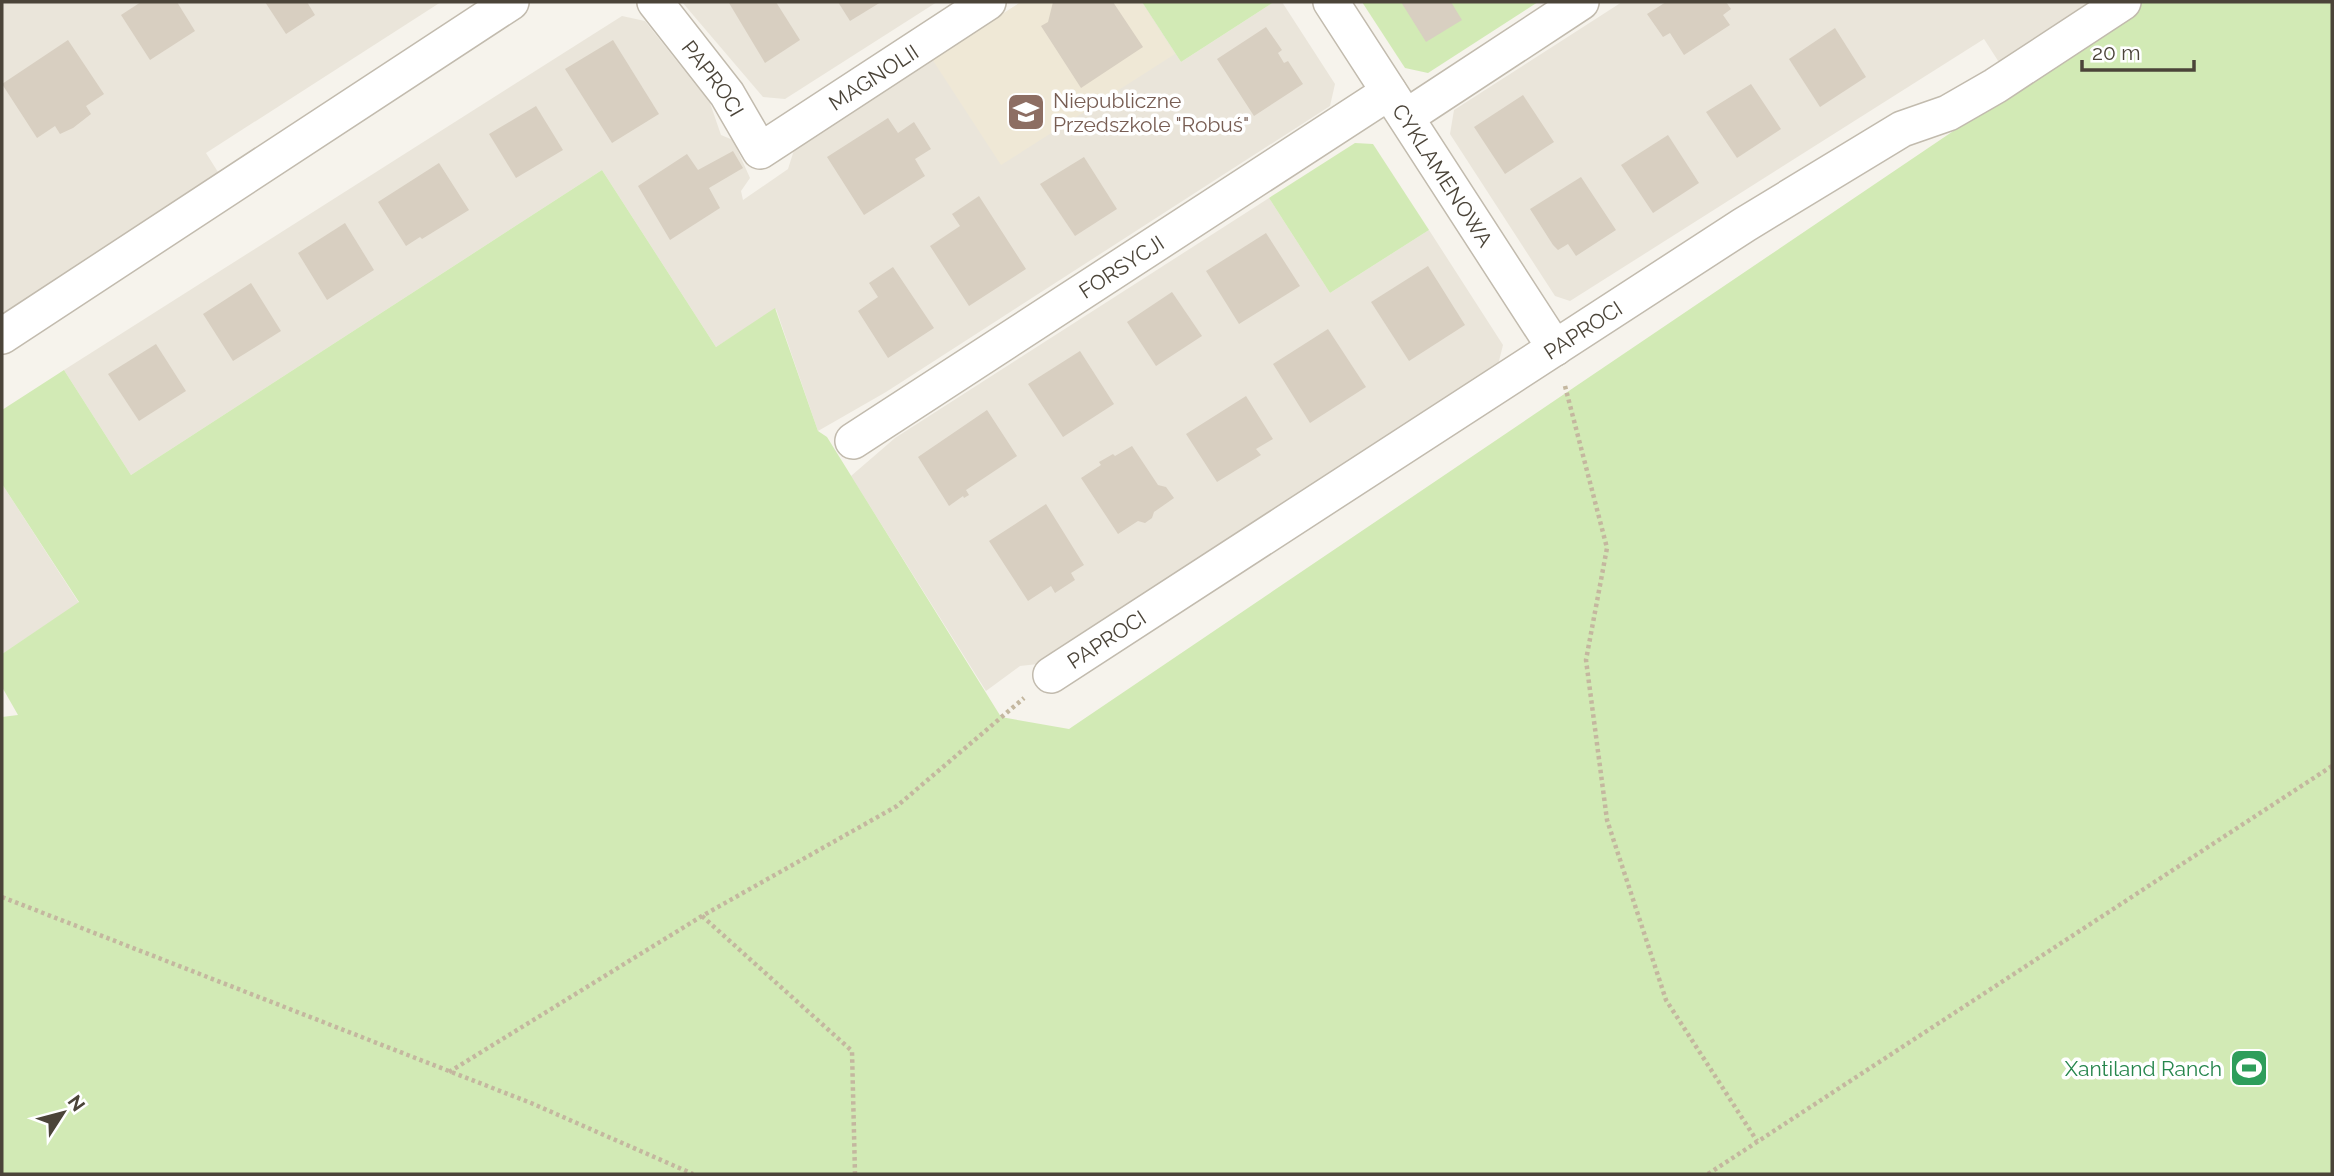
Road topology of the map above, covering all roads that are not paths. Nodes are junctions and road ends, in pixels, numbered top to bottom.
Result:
1 (511, 2) edge
2 (988, 2) edge
3 (1331, 2) edge
4 (1581, 2) edge
5 (2123, 2) edge
6 (658, 6) edge
7 (1398, 104) junction
8 (760, 151) joint
9 (2, 336) edge
10 (1555, 348) junction
11 (853, 441) dead end
12 (1051, 675) road end

1 - 9 street
2 - 8 street, MAGNOLII
3 - 7 street, CYKLAMENOWA
4 - 7 street, FORSYCJI
5 - 10 street, PAPROCI
6 - 8 street, PAPROCI
7 - 10 street, CYKLAMENOWA
7 - 11 street, FORSYCJI
10 - 12 street, PAPROCI

